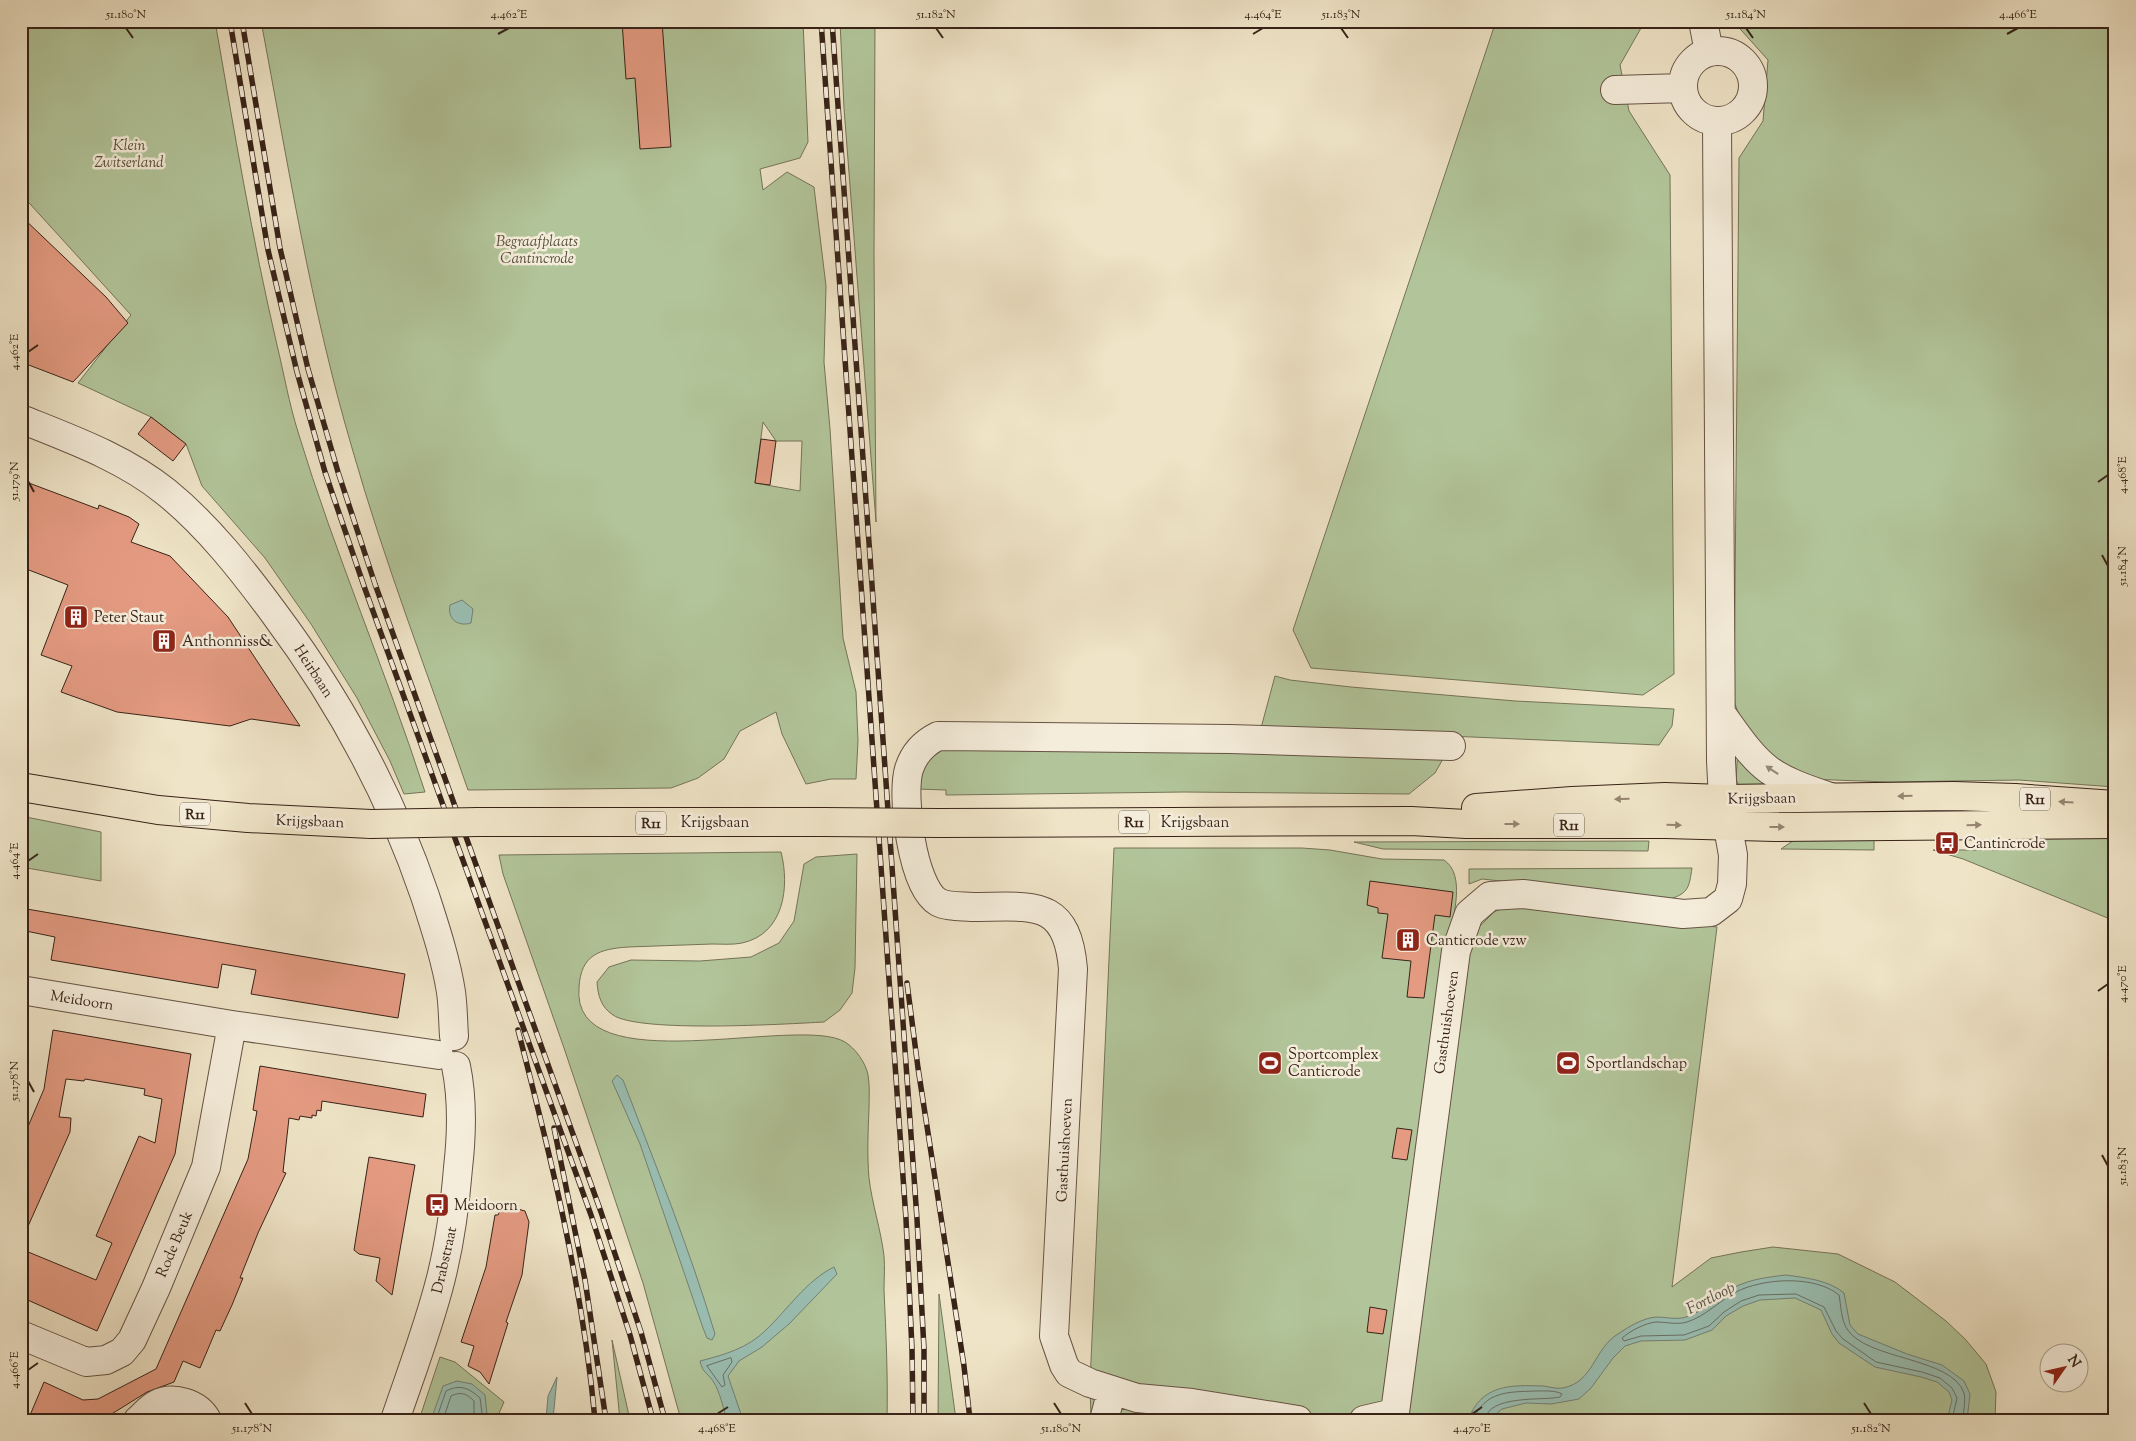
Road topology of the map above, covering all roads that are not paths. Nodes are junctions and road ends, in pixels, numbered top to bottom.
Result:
1 (1703, 21) edge
2 (1709, 52) junction
3 (1682, 88) junction
4 (1615, 90) dead end
5 (1717, 121) junction
6 (21, 419) edge
7 (1721, 713) junction
8 (1451, 746) dead end
9 (21, 787) edge
10 (1832, 798) junction
11 (1723, 799) junction
12 (2115, 805) edge
13 (1411, 821) junction
14 (2115, 824) edge
15 (1728, 826) junction
16 (23, 997) edge
17 (232, 1024) junction
18 (450, 1052) junction
19 (21, 1336) edge
20 (1112, 1390) junction
21 (1394, 1416) edge
22 (138, 1420) edge
23 (207, 1420) edge
24 (395, 1420) edge
25 (1104, 1420) edge
26 (1298, 1420) edge
27 (1364, 1420) edge

1 - 2 street
2 - 3 street
2 - 5 street
3 - 4 street
3 - 5 street
5 - 7 street, Gasthuishoeven
6 - 18 street, Heirbaan
10 -> 7 street
7 - 11 street, Gasthuishoeven
8 - 20 street, Gasthuishoeven
9 - 13 main road, Krijgsbaan / R11, bridge
10 - 11 main road, Krijgsbaan / R11
12 -> 10 main road, Krijgsbaan / R11
11 -> 13 main road, Krijgsbaan / R11
11 - 15 street, Gasthuishoeven
13 -> 15 main road, Krijgsbaan / R11
15 -> 14 main road, Krijgsbaan / R11
15 - 21 street, Gasthuishoeven
16 - 17 street, Meidoorn
17 - 18 street, Meidoorn
17 - 19 street, Rode Beuk
18 - 24 street, Drabstraat
20 - 25 street
20 - 26 street, Gasthuishoeven
21 - 27 street, Gasthuishoeven
22 - 23 street

